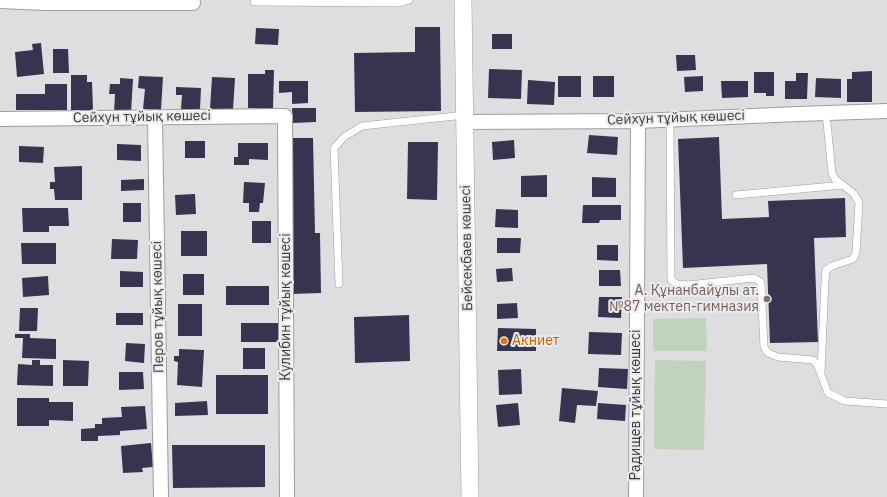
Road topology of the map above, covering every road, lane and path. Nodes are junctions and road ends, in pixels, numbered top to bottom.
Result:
1 (409, 0) edge
2 (463, 0) edge
3 (0, 1) edge
4 (193, 2) dead end
5 (254, 2) dead end
6 (887, 111) edge
7 (826, 113) junction
8 (285, 116) joint
9 (155, 117) junction
10 (0, 119) edge
11 (465, 119) junction
12 (670, 119) junction
13 (638, 121) junction
14 (843, 185) junction
15 (736, 195) dead end
16 (339, 284) dead end
17 (821, 376) junction
18 (887, 404) edge
19 (161, 497) edge
20 (287, 497) edge
21 (470, 497) edge
22 (636, 497) edge

1 - 5 lane
2 - 11 street, Бейсекбаев көшесі
3 - 4 street
6 - 7 street, Сейхун тұйық көшесі
7 - 12 street, Сейхун тұйық көшесі
7 - 14 lane
8 - 9 street, Сейхун тұйық көшесі
8 - 20 street, Кулибин тұйық көшесі
9 - 10 street, Сейхун тұйық көшесі
9 - 19 street, Перов тұйық көшесі
11 - 13 street, Сейхун тұйық көшесі
11 - 16 lane
11 - 21 street, Бейсекбаев көшесі
12 - 13 street, Сейхун тұйық көшесі
12 - 17 lane
13 - 22 street, Радищев тұйық көшесі
14 - 15 lane
14 - 17 lane
17 - 18 lane

